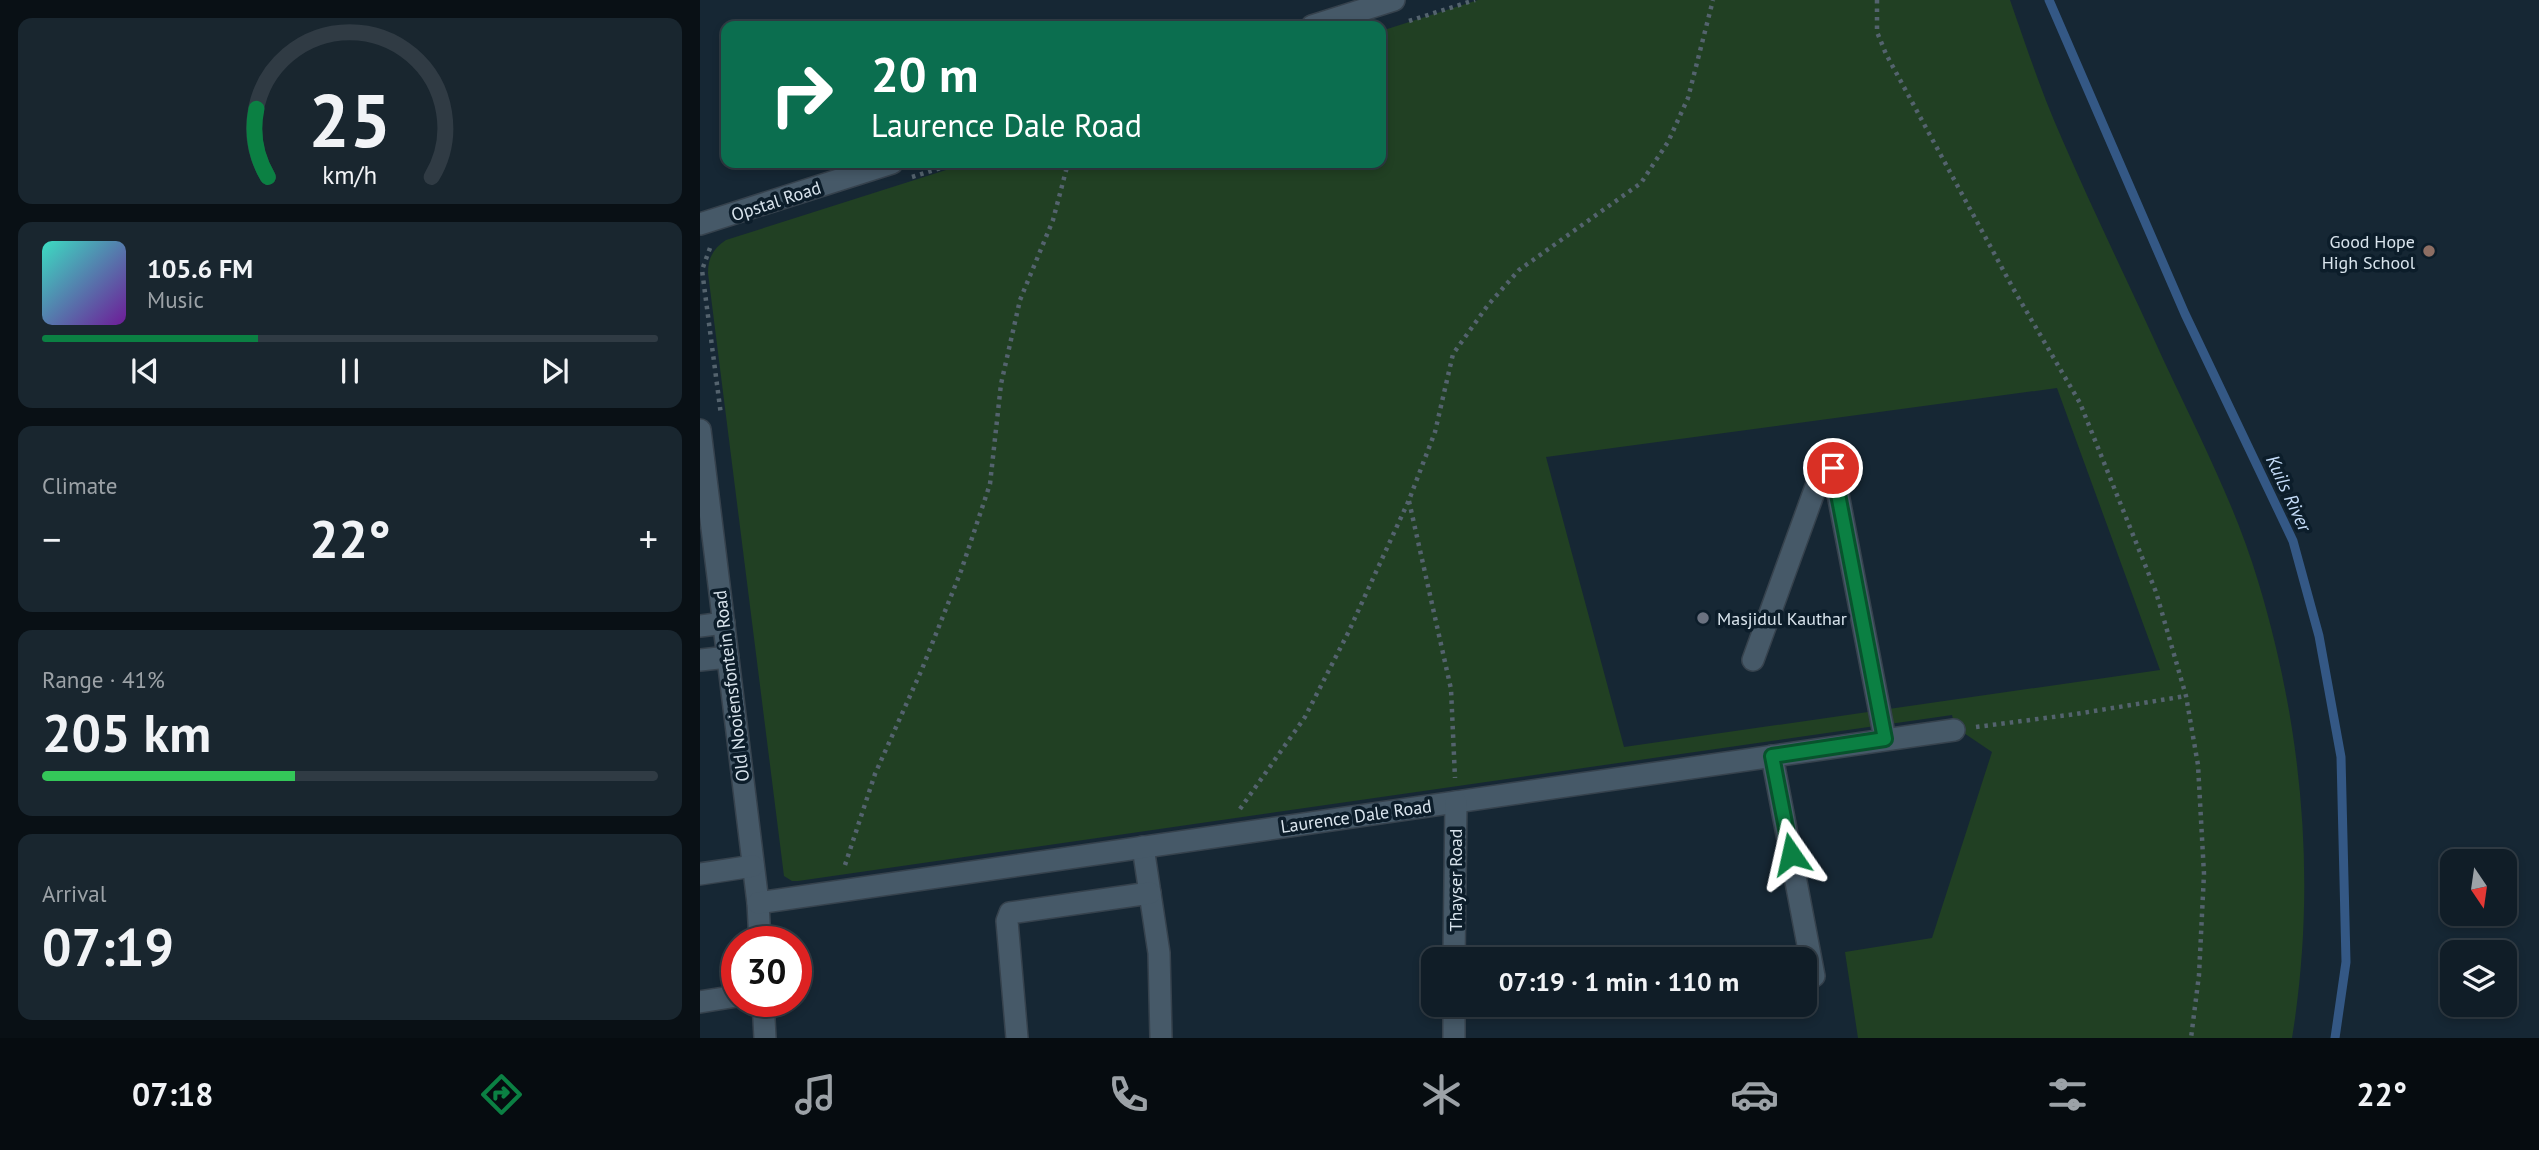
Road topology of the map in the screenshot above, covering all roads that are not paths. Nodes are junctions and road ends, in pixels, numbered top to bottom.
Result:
1 (1394, 0) edge
2 (1328, 21) edge
3 (877, 168) edge
4 (700, 225) edge
5 (700, 430) edge
6 (702, 463) edge
7 (724, 623) junction
8 (700, 626) edge
9 (728, 657) junction
10 (700, 660) edge
11 (1753, 660) dead end
12 (1954, 730) road end
13 (1885, 739) junction
14 (1772, 756) junction
15 (1456, 802) junction
16 (1143, 847) junction
17 (753, 866) junction
18 (700, 874) edge
19 (1150, 892) junction
20 (758, 903) junction
21 (759, 926) edge
22 (1454, 947) edge
23 (1808, 947) edge
24 (721, 999) edge
25 (700, 1002) edge
26 (764, 1017) edge
27 (1454, 1017) edge
28 (765, 1036) edge
29 (1017, 1038) edge
30 (1161, 1038) edge
31 (1454, 1038) edge

1 - 2 street
3 - 4 street, Opstal Road
5 - 6 street, Old Nooiensfontein Road
6 - 7 street, Old Nooiensfontein Road
7 - 8 street
7 - 9 street, Old Nooiensfontein Road
9 - 10 street
9 - 17 street, Old Nooiensfontein Road
11 - 13 street
12 - 13 street, Laurence Dale Road
13 - 14 street, Laurence Dale Road
14 - 15 street, Laurence Dale Road
14 - 23 street
15 - 16 street, Laurence Dale Road
15 - 22 street, Thayser Road
16 - 19 street
16 - 20 street, Laurence Dale Road
17 - 18 street
17 - 20 street, Old Nooiensfontein Road
19 - 29 street
19 - 30 street
20 - 21 street, Old Nooiensfontein Road
24 - 25 street
26 - 28 street
27 - 31 street

